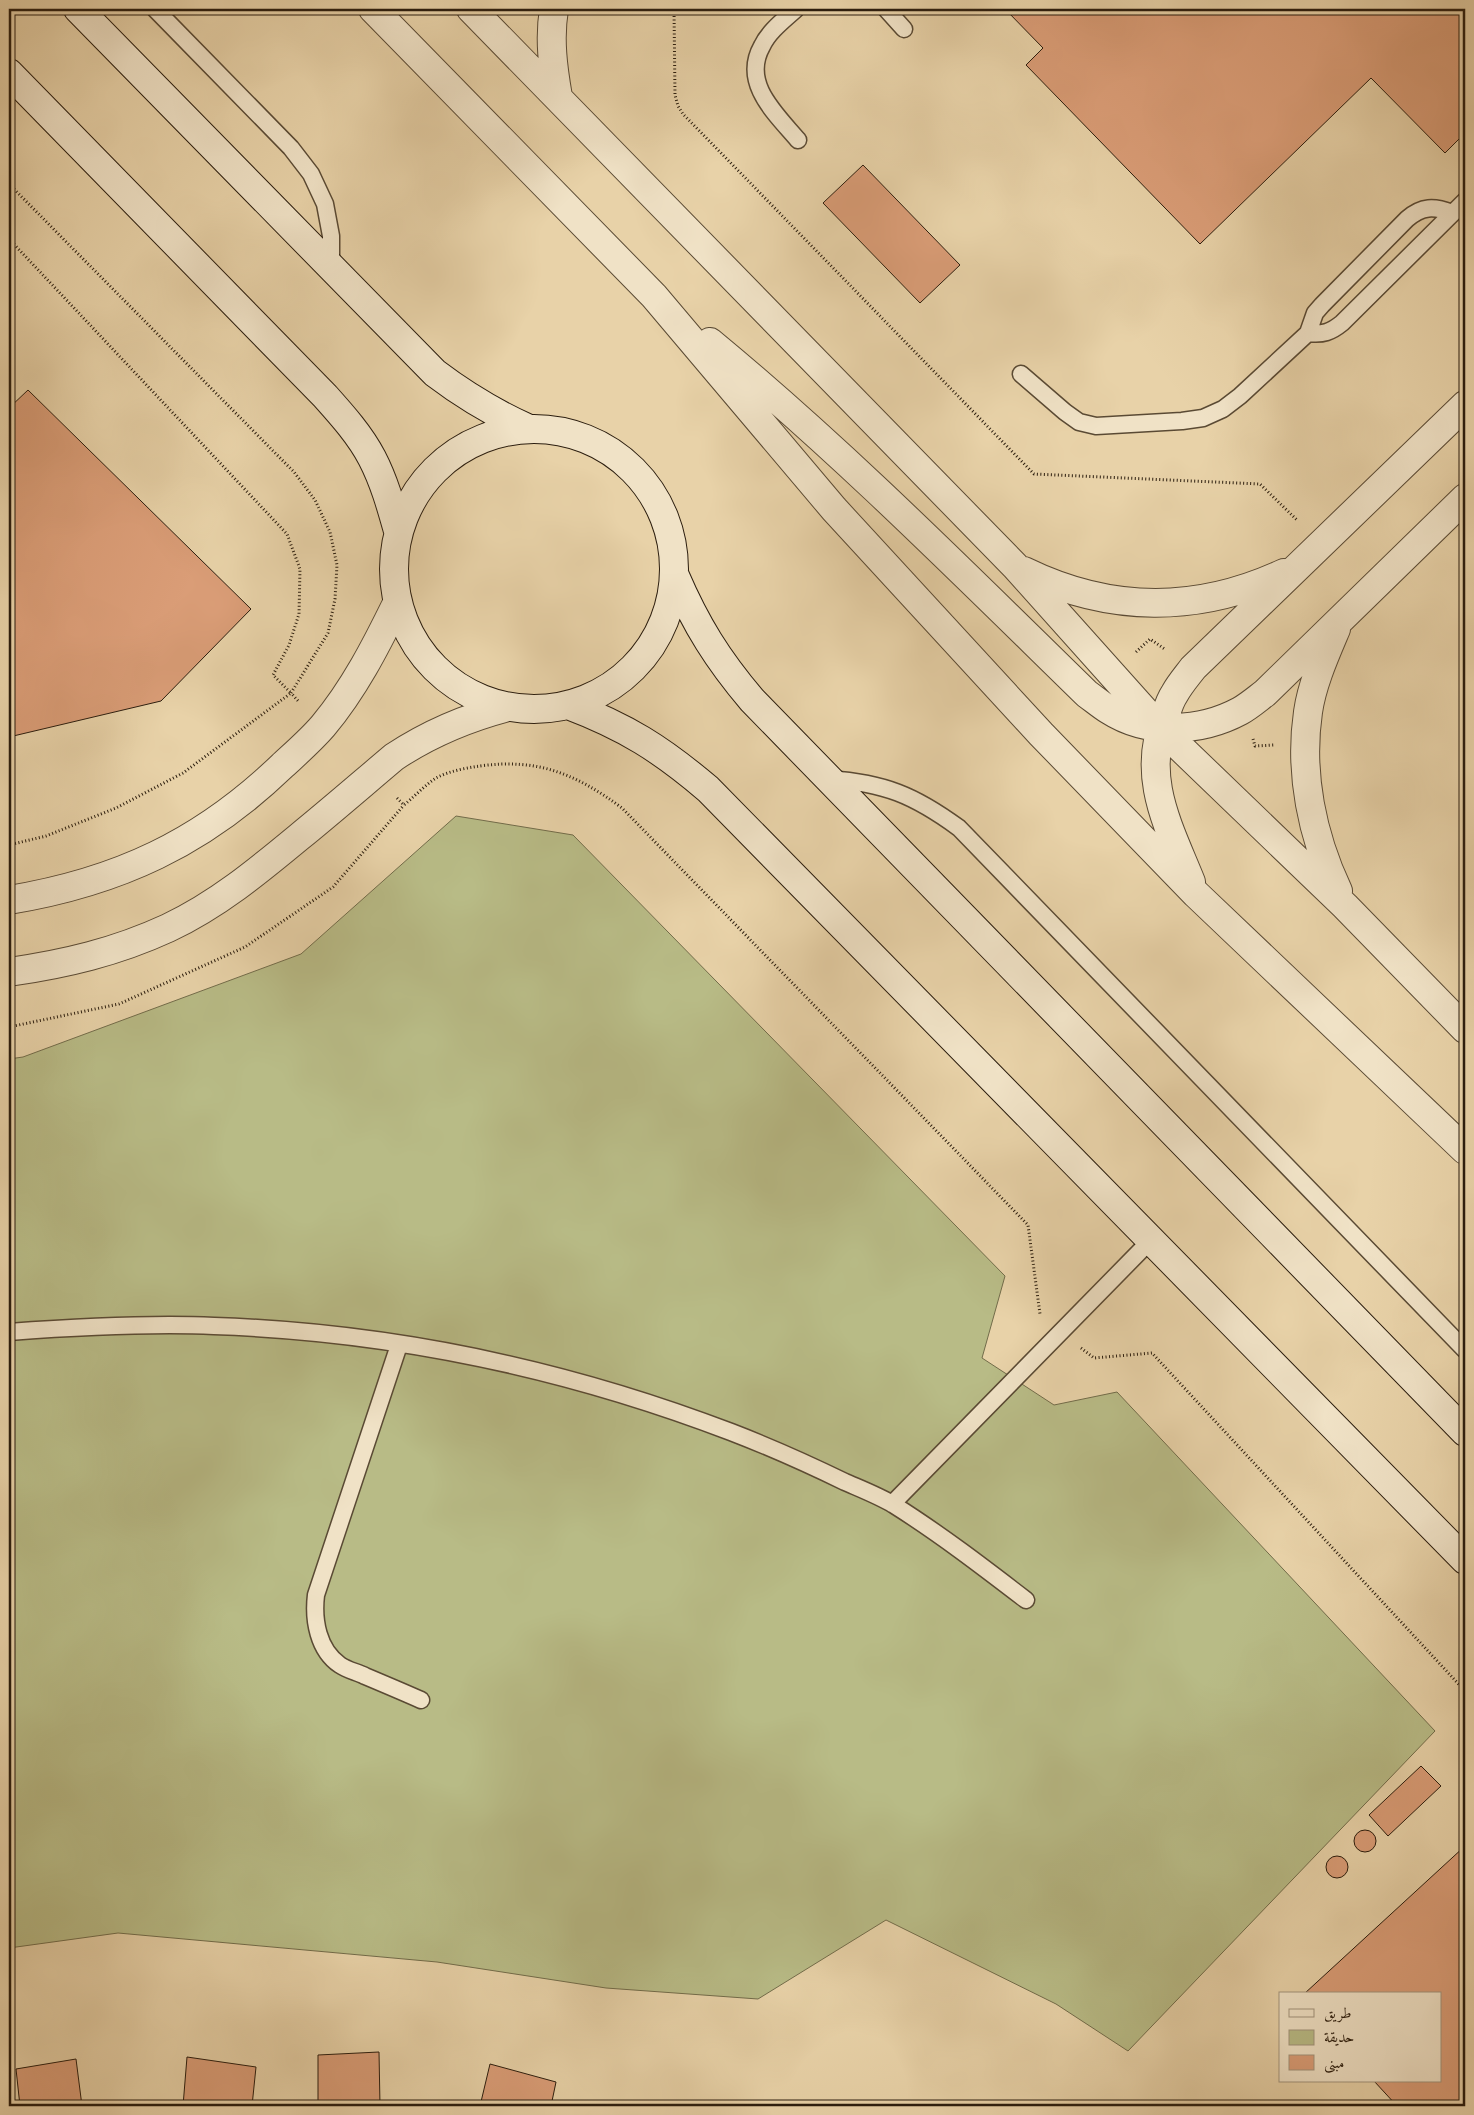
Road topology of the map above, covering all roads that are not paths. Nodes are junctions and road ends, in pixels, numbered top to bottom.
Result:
1 (78, 9) edge
2 (155, 9) edge
3 (373, 9) edge
4 (471, 9) edge
5 (554, 9) edge
6 (796, 9) edge
7 (886, 9) edge
8 (904, 29) dead end
9 (9, 73) edge
10 (558, 97) junction
11 (798, 140) dead end
12 (1465, 201) edge
13 (1452, 213) junction
14 (331, 268) junction
15 (654, 296) junction
16 (1308, 334) junction
17 (1021, 374) dead end
18 (1465, 405) edge
19 (527, 428) junction
20 (1465, 498) edge
21 (398, 531) junction
22 (1015, 566) junction
23 (1299, 566) junction
24 (675, 576) junction
25 (397, 603) junction
26 (1340, 619) junction
27 (568, 705) junction
28 (508, 707) junction
29 (1160, 728) junction
30 (829, 779) junction
31 (1196, 894) junction
32 (9, 900) edge
33 (1345, 906) junction
34 (9, 972) edge
35 (1465, 1029) edge
36 (1465, 1150) edge
37 (1151, 1240) junction
38 (9, 1332) edge
39 (399, 1344) junction
40 (1465, 1350) edge
41 (1465, 1432) edge
42 (892, 1504) junction
43 (1465, 1560) edge
44 (1026, 1600) dead end
45 (422, 1700) dead end

1 - 14 street
2 - 14 lane
3 - 15 street
4 - 10 street
5 - 10 street
6 - 11 lane
7 - 8 lane
9 - 21 street
10 - 22 street
12 - 13 lane
13 - 16 lane
13 - 16 lane
14 - 19 street
15 - 29 street
15 - 31 street
16 - 17 lane
18 - 23 street
19 - 21 street
19 - 24 street
20 - 26 street
21 - 25 street
22 - 23 street
22 - 29 street
23 - 29 street
24 - 27 street
24 - 30 street
25 - 28 street
25 - 32 street
26 - 29 street
26 - 33 street
27 - 28 street
27 - 37 street
28 - 34 street
29 - 31 street
29 - 33 street
30 - 40 lane
30 - 41 street
31 - 36 street
33 - 35 street
37 - 42 lane
37 - 43 street
38 - 39 lane
39 - 42 lane
39 - 45 lane
42 - 44 lane

